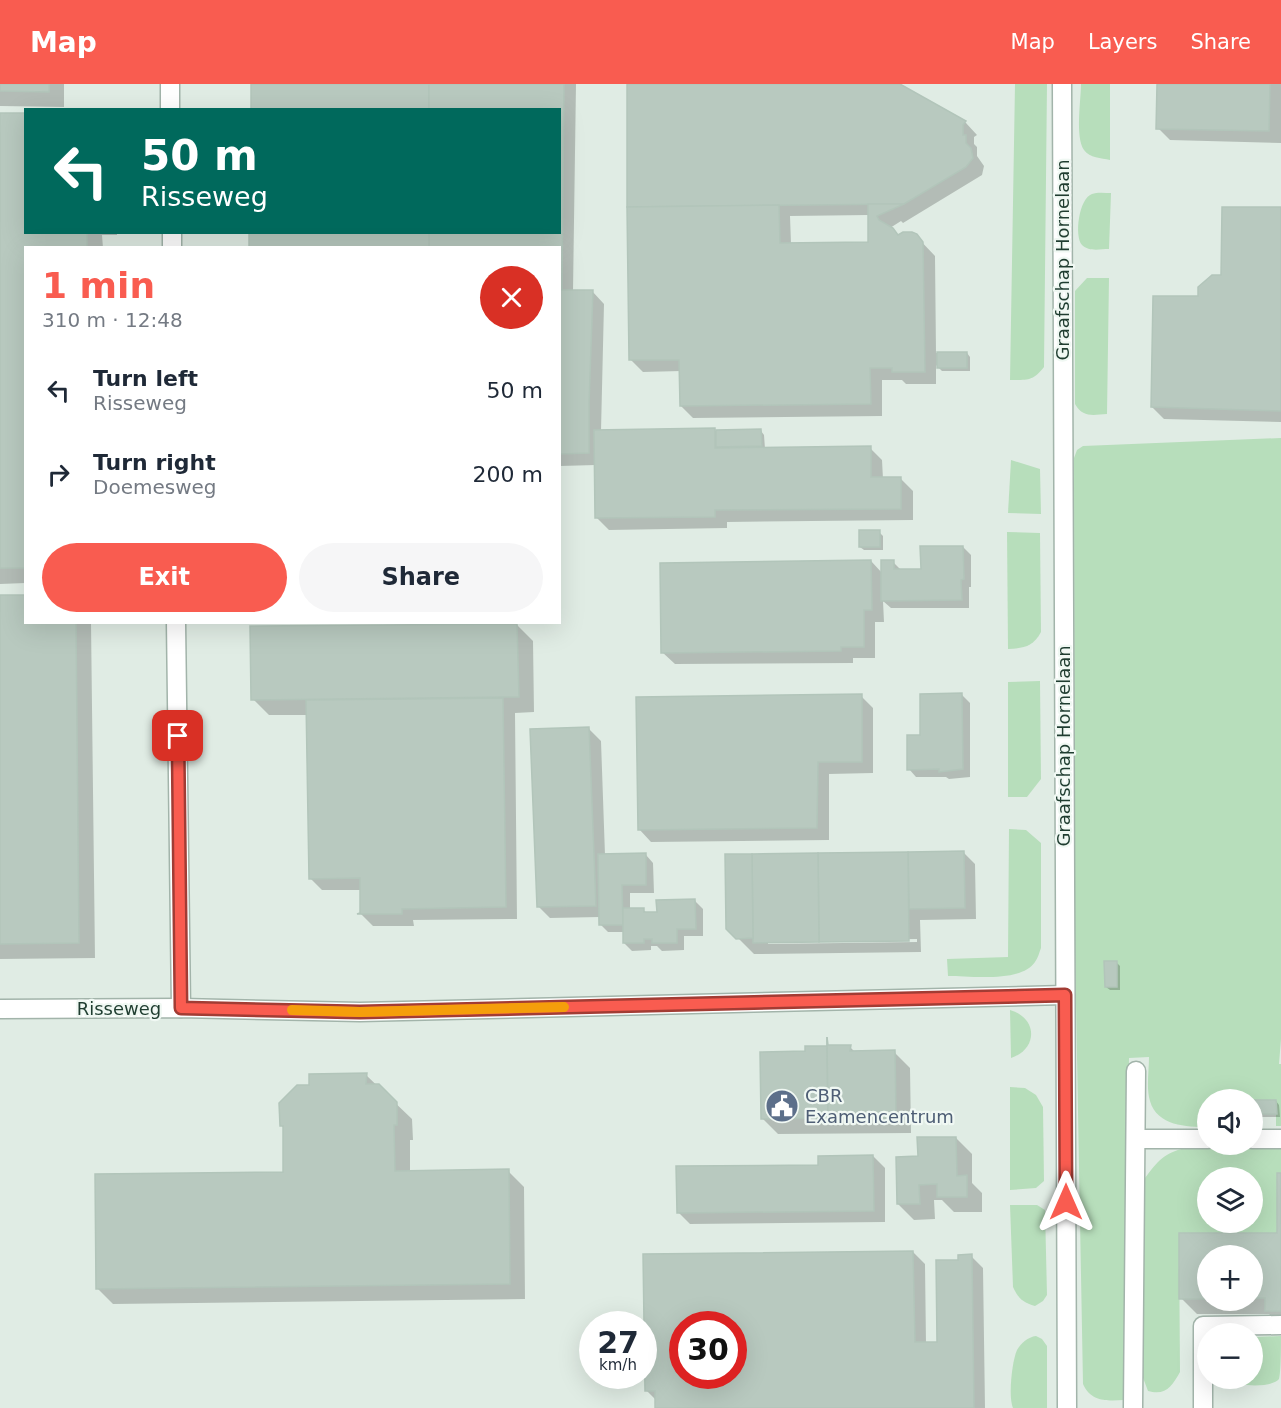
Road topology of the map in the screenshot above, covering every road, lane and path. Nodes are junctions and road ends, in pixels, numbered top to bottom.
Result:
1 (170, 84) edge
2 (1062, 84) edge
3 (170, 108) edge
4 (177, 624) edge
5 (1065, 995) junction
6 (181, 1008) junction
7 (0, 1009) edge
8 (1136, 1071) dead end
9 (1136, 1139) junction
10 (1197, 1139) edge
11 (1263, 1139) edge
12 (1281, 1139) edge
13 (1281, 1325) edge
14 (1067, 1408) edge
15 (1133, 1408) edge
16 (1203, 1408) edge

1 - 3 street
2 - 5 street, Graafschap Hornelaan
4 - 6 street
5 - 6 street, Risseweg
5 - 14 street, Graafschap Hornelaan
6 - 7 street, Risseweg
8 - 9 street
9 - 10 street
9 - 15 street
11 - 12 street
13 - 16 street

